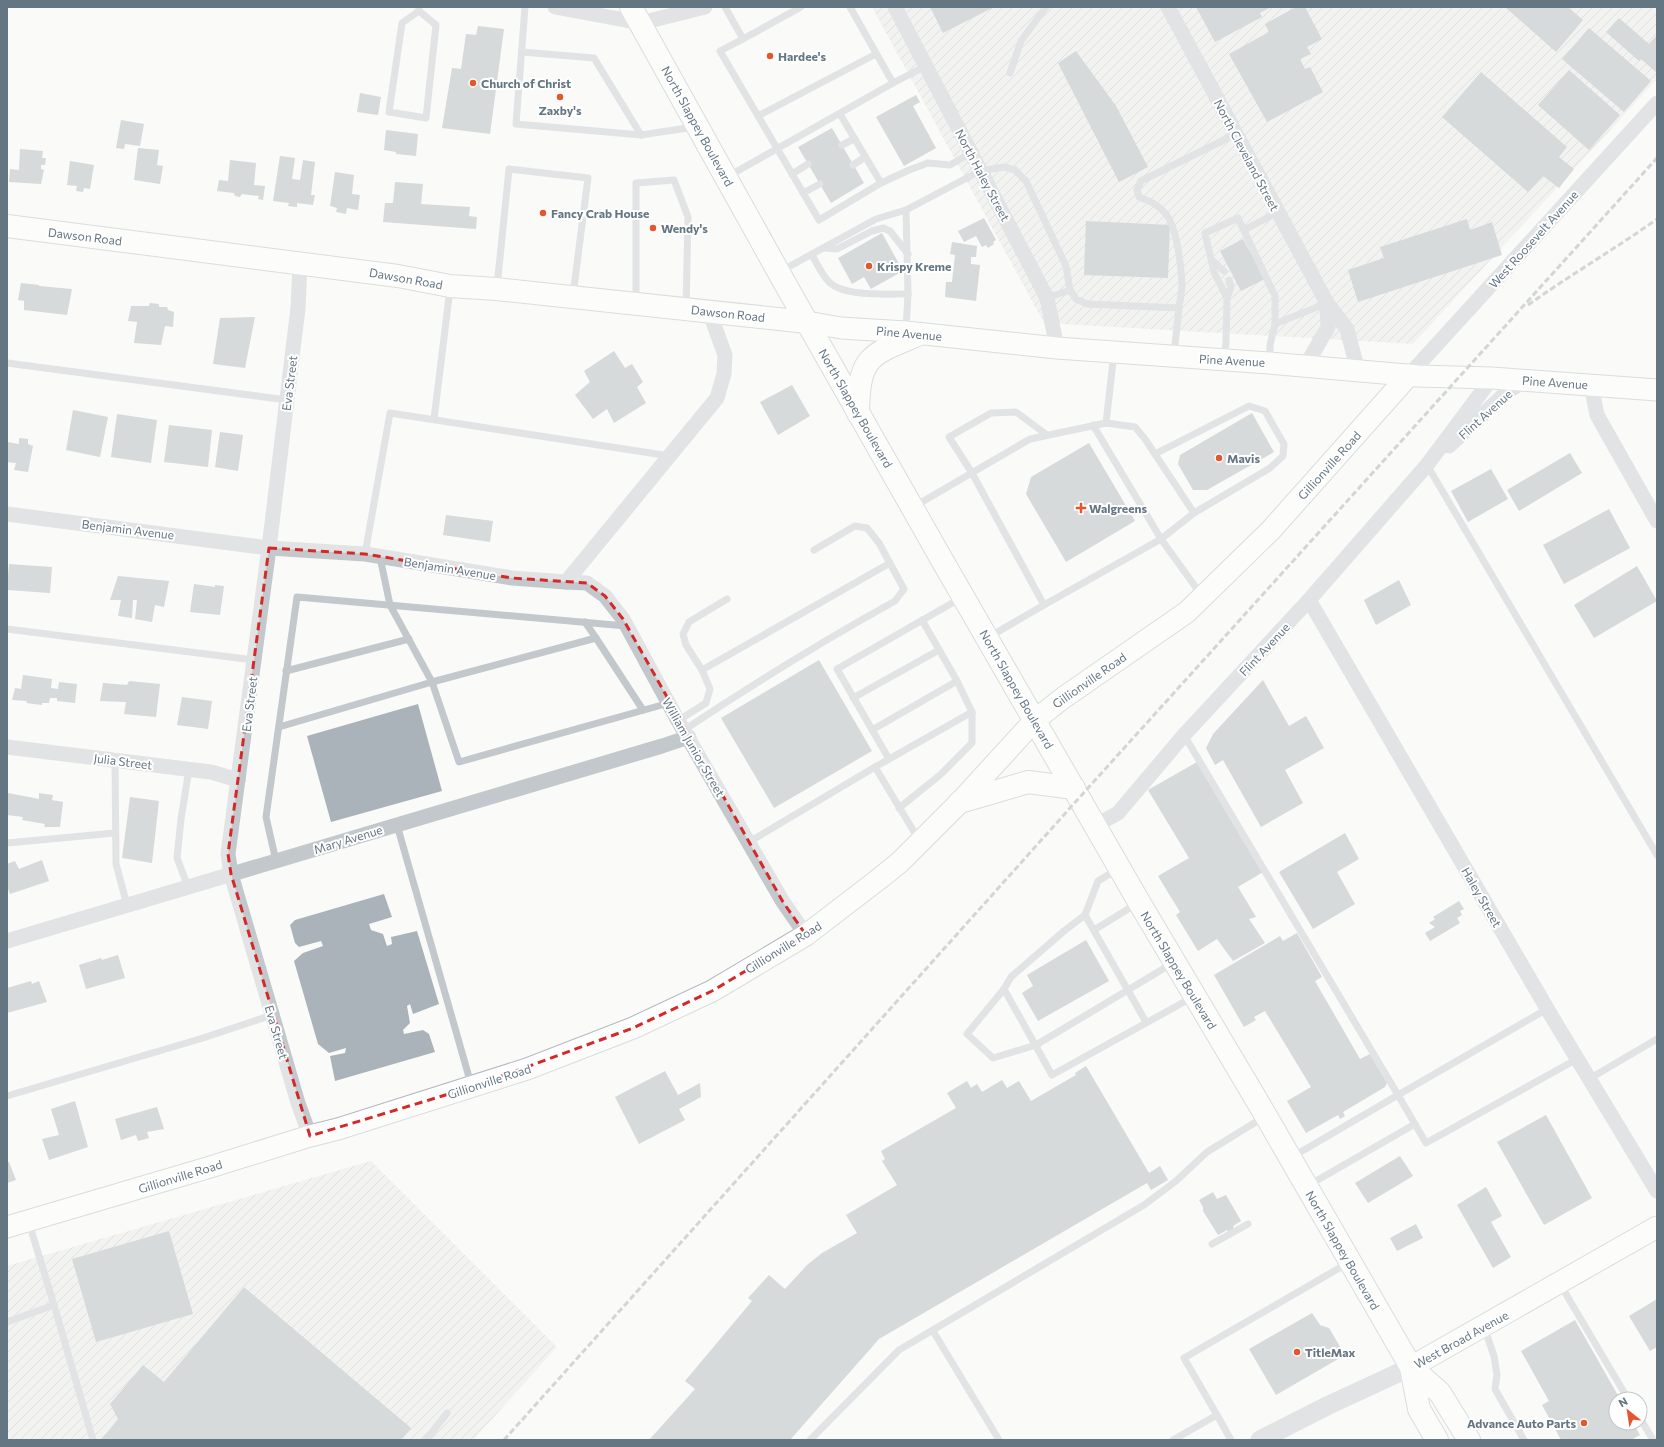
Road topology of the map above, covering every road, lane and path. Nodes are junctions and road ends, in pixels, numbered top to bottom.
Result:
1 (525, 7) edge
2 (555, 7) edge
3 (705, 7) edge
4 (725, 7) edge
5 (801, 7) edge
6 (850, 7) edge
7 (895, 7) edge
8 (1046, 7) edge
9 (1168, 7) edge
10 (419, 9) edge
11 (636, 15) edge
12 (742, 39) junction
13 (522, 52) junction
14 (876, 54) junction
15 (926, 66) junction
16 (1010, 73) dead end
17 (893, 84) junction
18 (1657, 103) edge
19 (840, 114) junction
20 (758, 116) junction
21 (698, 127) junction
22 (1236, 134) junction
23 (641, 135) junction
24 (854, 139) junction
25 (842, 145) dead end
26 (777, 149) junction
27 (971, 153) junction
28 (865, 157) junction
29 (808, 164) dead end
30 (853, 165) dead end
31 (980, 171) junction
32 (792, 174) junction
33 (727, 178) junction
34 (881, 183) junction
35 (820, 184) dead end
36 (803, 193) junction
37 (906, 210) junction
38 (1278, 212) junction
39 (7, 226) edge
40 (1244, 230) junction
41 (825, 248) junction
42 (908, 254) junction
43 (812, 255) junction
44 (1213, 261) junction
45 (300, 263) junction
46 (1224, 271) dead end
47 (779, 272) junction
48 (1229, 280) dead end
49 (450, 286) junction
50 (496, 289) junction
51 (1070, 290) junction
52 (908, 294) junction
53 (573, 297) junction
54 (1047, 298) junction
55 (1227, 298) junction
56 (1327, 303) junction
57 (636, 304) junction
58 (1179, 308) junction
59 (686, 309) junction
60 (709, 311) junction
61 (807, 322) junction
62 (1275, 324) junction
63 (913, 333) junction
64 (1057, 348) junction
65 (1114, 352) junction
66 (1174, 357) junction
67 (1223, 360) junction
68 (7, 363) edge
69 (1270, 363) junction
70 (1305, 367) junction
71 (1358, 371) junction
72 (1409, 375) junction
73 (1492, 378) junction
74 (1526, 380) junction
75 (1591, 384) junction
76 (1657, 390) edge
77 (287, 400) junction
78 (858, 413) junction
79 (434, 420) junction
80 (1106, 422) junction
81 (1093, 425) junction
82 (1047, 435) junction
83 (1156, 454) junction
84 (670, 456) junction
85 (1427, 465) junction
86 (972, 473) junction
87 (913, 507) junction
88 (1194, 513) junction
89 (7, 514) edge
90 (1657, 521) edge
91 (1161, 539) junction
92 (269, 548) junction
93 (814, 550) dead end
94 (365, 554) junction
95 (380, 556) junction
96 (890, 563) junction
97 (566, 582) junction
98 (963, 596) junction
99 (1202, 596) junction
100 (727, 599) dead end
101 (1309, 600) junction
102 (390, 605) junction
103 (1044, 605) junction
104 (922, 620) junction
105 (585, 622) junction
106 (626, 626) junction
107 (7, 629) edge
108 (596, 638) junction
109 (987, 638) junction
110 (409, 639) junction
111 (939, 650) junction
112 (254, 660) junction
113 (702, 670) junction
114 (286, 671) junction
115 (957, 681) junction
116 (432, 682) junction
117 (854, 698) junction
118 (669, 703) junction
119 (643, 710) junction
120 (972, 712) junction
121 (1035, 720) junction
122 (279, 727) junction
123 (684, 729) junction
124 (872, 730) junction
125 (1184, 735) junction
126 (7, 747) edge
127 (889, 759) junction
128 (115, 760) junction
129 (875, 767) junction
130 (189, 769) junction
131 (238, 780) junction
132 (1074, 788) junction
133 (960, 802) junction
134 (899, 808) junction
135 (397, 825) junction
136 (1095, 826) junction
137 (115, 833) junction
138 (749, 842) junction
139 (920, 842) junction
140 (7, 843) edge
141 (1657, 855) edge
142 (276, 861) junction
143 (1119, 868) junction
144 (231, 874) junction
145 (188, 887) junction
146 (1139, 902) junction
147 (127, 905) junction
148 (1085, 915) junction
149 (1094, 930) junction
150 (806, 935) junction
151 (7, 941) edge
152 (1175, 962) junction
153 (1004, 989) junction
154 (1128, 990) junction
155 (1194, 996) junction
156 (1547, 1009) junction
157 (272, 1015) junction
158 (1146, 1022) junction
159 (1657, 1039) edge
160 (1036, 1045) junction
161 (1577, 1059) junction
162 (1590, 1079) junction
163 (472, 1087) junction
164 (1398, 1095) junction
165 (7, 1096) edge
166 (1266, 1116) junction
167 (1415, 1124) junction
168 (310, 1136) junction
169 (1290, 1158) junction
170 (1306, 1187) junction
171 (1657, 1191) edge
172 (28, 1221) junction
173 (1248, 1224) dead end
174 (7, 1227) edge
175 (1657, 1227) edge
176 (1212, 1244) dead end
177 (1350, 1262) junction
178 (1560, 1284) junction
179 (54, 1305) junction
180 (7, 1322) edge
181 (1484, 1326) junction
182 (933, 1331) junction
183 (1411, 1367) junction
184 (1623, 1391) edge
185 (448, 1413) dead end
186 (1217, 1415) junction
187 (1648, 1431) edge
188 (93, 1440) edge
189 (426, 1440) edge
190 (810, 1440) edge
191 (999, 1440) edge
192 (1173, 1440) edge
193 (1231, 1440) edge
194 (1260, 1440) edge
195 (1437, 1440) edge
196 (1469, 1440) edge
197 (1524, 1440) edge
198 (1653, 1440) edge

1 - 13 lane
2 - 11 street
3 - 11 street
4 - 12 lane
5 - 12 lane
6 - 14 lane
7 - 15 street, North Haley Street
8 - 16 lane
9 - 22 street, North Cleveland Street
10 - 10 lane
11 - 21 main road, North Slappey Boulevard
12 - 20 lane
13 - 23 lane
13 - 23 lane
14 - 17 lane
14 - 20 lane
15 - 17 lane
15 - 27 street, North Haley Street
17 - 19 lane
18 - 72 street, West Roosevelt Avenue
19 - 24 lane
19 - 26 lane
20 - 26 lane
21 - 23 lane
21 - 33 main road, North Slappey Boulevard
22 - 38 street, North Cleveland Street
22 - 58 lane
24 - 25 lane
24 - 28 lane
26 - 32 lane
26 - 33 lane
27 - 31 street, North Haley Street
27 - 34 lane
28 - 30 lane
28 - 34 lane
29 - 32 lane
31 - 37 lane
31 - 51 lane
31 - 54 street, North Haley Street
32 - 36 lane
33 - 47 main road, North Slappey Boulevard
34 - 36 lane
35 - 36 lane
37 - 41 lane
37 - 42 lane
38 - 40 lane
38 - 56 street, North Cleveland Street
39 - 45 main road, Dawson Road
40 - 44 lane
40 - 62 lane
41 - 42 lane
41 - 43 lane
42 - 52 lane
43 - 47 lane
43 - 52 lane
44 - 46 lane
44 - 55 lane
45 - 49 main road, Dawson Road
45 - 77 street, Eva Street
47 - 61 main road, North Slappey Boulevard
48 - 55 lane
49 - 50 main road, Dawson Road
49 - 79 lane
50 - 53 main road, Dawson Road
50 - 53 lane
51 - 54 lane
51 - 58 lane
52 - 63 lane
53 - 57 main road, Dawson Road
54 - 64 street, North Haley Street
55 - 67 lane
56 - 62 lane
56 - 70 street, North Cleveland Street
56 - 71 street, North Cleveland Street
57 - 59 main road, Dawson Road
57 - 59 lane
58 - 66 lane
59 - 60 main road, Dawson Road
60 - 61 main road, Dawson Road
60 - 84 street
61 - 63 main road, Pine Avenue
61 - 78 main road, North Slappey Boulevard
62 - 69 lane
63 - 64 main road, Pine Avenue
63 - 78 main road
64 - 65 main road, Pine Avenue
65 - 66 main road, Pine Avenue
65 - 80 lane
66 - 67 main road, Pine Avenue
67 - 69 main road, Pine Avenue
68 - 77 lane
69 - 70 main road, Pine Avenue
70 - 71 main road, Pine Avenue
71 - 72 main road, Pine Avenue
72 - 73 main road, Pine Avenue
72 - 99 main road, Gillionville Road
73 - 74 main road, Pine Avenue
73 - 85 street, Flint Avenue
74 - 75 main road, Pine Avenue
74 - 85 street, Flint Avenue
75 - 76 main road, Pine Avenue
75 - 90 street
77 - 92 street, Eva Street
78 - 87 main road, North Slappey Boulevard
79 - 84 lane
79 - 94 lane
80 - 81 lane
80 - 83 lane
81 - 82 lane
81 - 91 lane
82 - 86 lane
82 - 86 lane
83 - 88 lane
83 - 88 lane
84 - 97 street
85 - 101 street, Flint Avenue
85 - 141 lane
86 - 87 lane
86 - 103 lane
87 - 98 main road, North Slappey Boulevard
88 - 91 lane
89 - 92 street, Benjamin Avenue
91 - 99 lane
91 - 103 lane
92 - 94 street, Benjamin Avenue
92 - 112 street, Eva Street
93 - 96 lane
94 - 95 street, Benjamin Avenue
95 - 97 street, Benjamin Avenue
95 - 102 lane
96 - 113 lane
96 - 123 lane
97 - 106 street, William Junior Street
98 - 104 lane
98 - 109 main road, North Slappey Boulevard
99 - 121 main road, Gillionville Road
100 - 113 lane
101 - 125 street, Flint Avenue
101 - 156 street, Haley Street
102 - 105 lane
102 - 110 lane
102 - 114 lane
103 - 109 lane
104 - 111 lane
104 - 117 lane
105 - 106 lane
105 - 108 lane
106 - 118 street, William Junior Street
107 - 112 lane
108 - 116 lane
108 - 119 lane
109 - 121 main road, North Slappey Boulevard
110 - 114 lane
110 - 116 lane
111 - 115 lane
111 - 117 lane
112 - 131 street, Eva Street
113 - 123 lane
114 - 122 lane
115 - 120 lane
115 - 124 lane
116 - 119 lane
116 - 122 lane
117 - 124 lane
118 - 119 lane
118 - 123 street, William Junior Street
120 - 127 lane
120 - 134 lane
121 - 132 main road, North Slappey Boulevard
121 - 133 main road, Gillionville Road
122 - 142 lane
123 - 135 street, Mary Avenue
123 - 138 street, William Junior Street
124 - 127 lane
125 - 136 street, Flint Avenue
125 - 164 lane
126 - 128 street, Julia Street
127 - 129 lane
128 - 130 street, Julia Street
128 - 137 lane
129 - 134 lane
129 - 138 lane
130 - 131 street, Julia Street
130 - 145 lane
131 - 144 street, Eva Street
132 - 133 main road
132 - 136 main road, North Slappey Boulevard
133 - 139 main road, Gillionville Road
134 - 139 lane
135 - 142 street, Mary Avenue
135 - 163 lane
136 - 143 main road, North Slappey Boulevard
137 - 140 lane
137 - 147 lane
138 - 150 street, William Junior Street
139 - 150 main road, Gillionville Road
142 - 144 street, Mary Avenue
143 - 146 main road, North Slappey Boulevard
143 - 148 lane
144 - 145 street, Mary Avenue
144 - 157 street, Eva Street
145 - 147 street, Mary Avenue
146 - 149 lane
146 - 152 main road, North Slappey Boulevard
147 - 151 street, Mary Avenue
148 - 149 lane
148 - 153 lane
149 - 154 lane
150 - 163 main road, Gillionville Road
152 - 154 lane
152 - 155 main road, North Slappey Boulevard
153 - 160 lane
153 - 160 lane
154 - 158 lane
154 - 160 lane
155 - 158 lane
155 - 166 main road, North Slappey Boulevard
156 - 161 street, Haley Street
156 - 164 lane
157 - 165 lane
157 - 168 street, Eva Street
158 - 160 lane
159 - 162 lane
161 - 162 street, Haley Street
161 - 167 lane
162 - 171 street, Haley Street
163 - 168 main road, Gillionville Road
164 - 167 lane
164 - 169 lane
166 - 169 main road, North Slappey Boulevard
166 - 182 lane
167 - 170 lane
168 - 172 main road, Gillionville Road
169 - 170 main road, North Slappey Boulevard
170 - 177 main road, North Slappey Boulevard
172 - 174 main road, Gillionville Road
172 - 179 lane
173 - 176 lane
175 - 178 main road, West Broad Avenue
177 - 183 main road, North Slappey Boulevard
177 - 186 lane
178 - 181 main road, West Broad Avenue
178 - 184 lane
179 - 180 lane
179 - 188 lane
181 - 183 main road, West Broad Avenue
181 - 197 lane
182 - 190 lane
182 - 191 lane
183 - 194 street, West Broad Avenue
183 - 195 main road, North Slappey Boulevard
183 - 196 main road, North Slappey Boulevard
185 - 189 lane
186 - 192 lane
186 - 193 lane
187 - 198 lane

